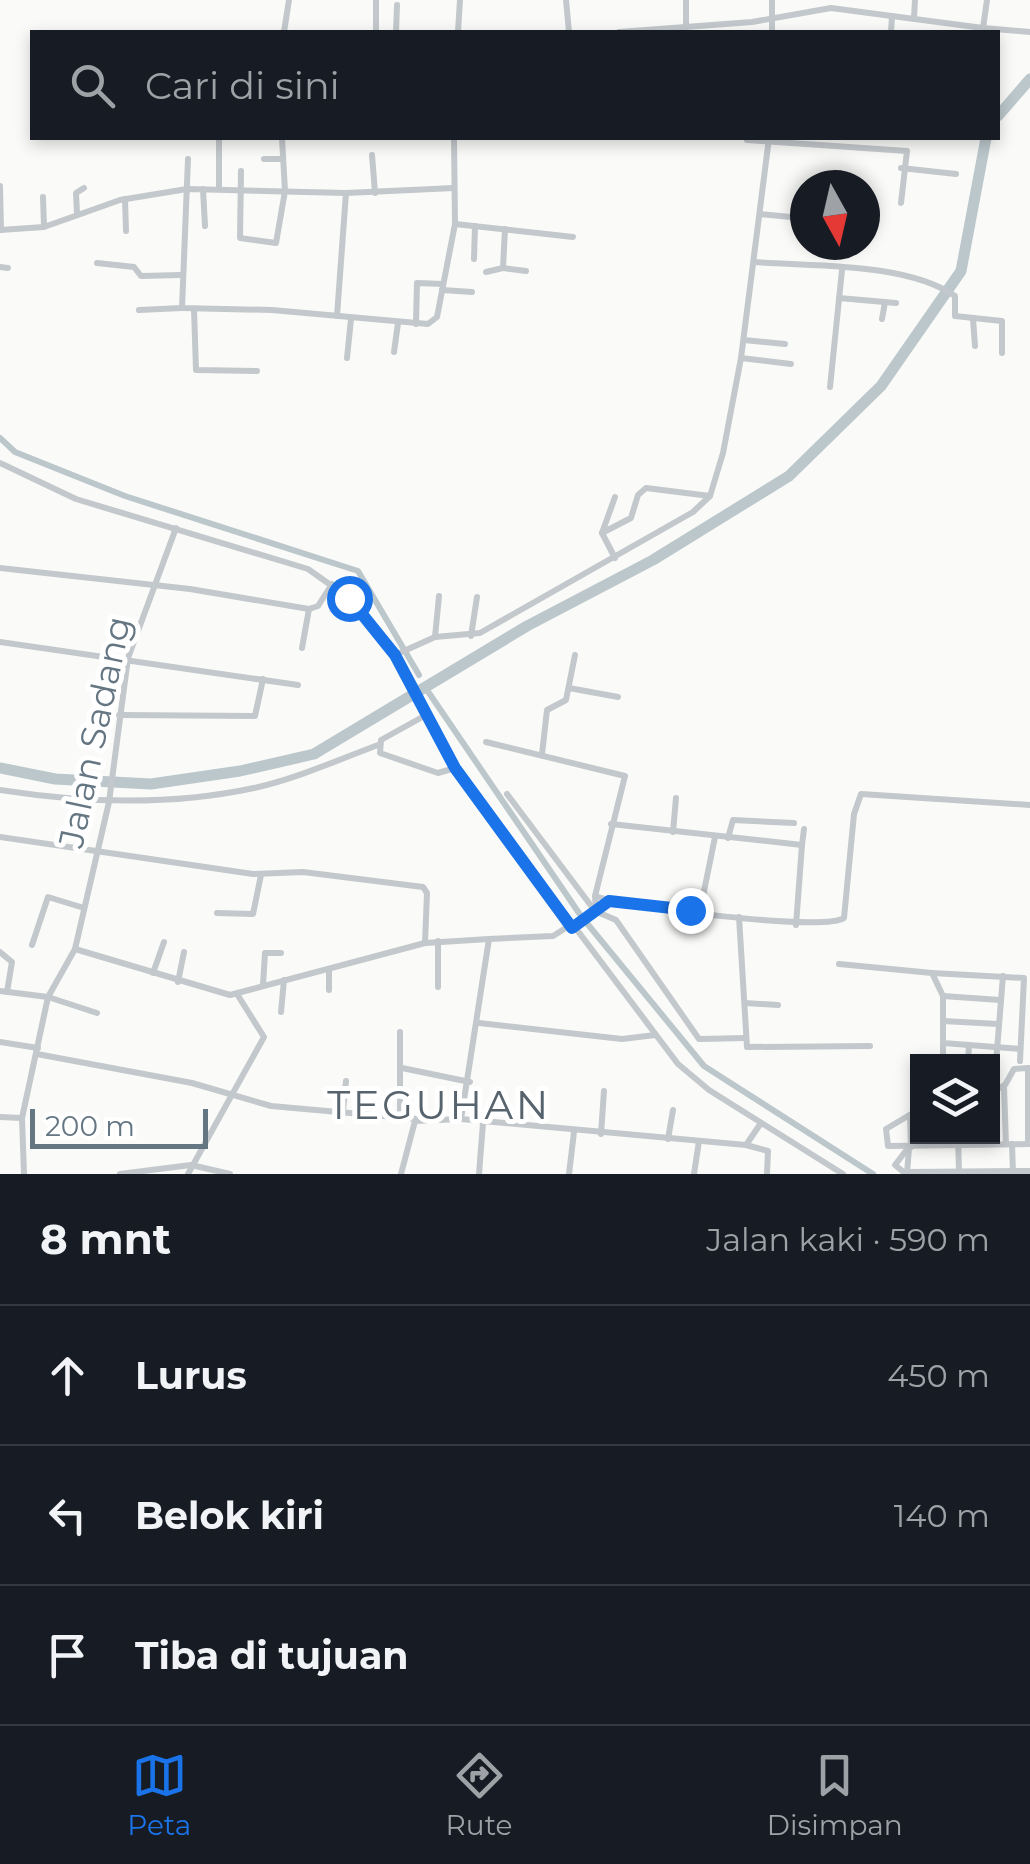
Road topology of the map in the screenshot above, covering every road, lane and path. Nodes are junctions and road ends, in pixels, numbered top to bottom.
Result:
1 (289, 0) edge
2 (376, 0) edge
3 (460, 0) edge
4 (566, 0) edge
5 (686, 0) edge
6 (772, 0) edge
7 (817, 0) edge
8 (915, 0) edge
9 (987, 0) edge
10 (397, 5) dead end
11 (818, 10) junction
12 (892, 16) junction
13 (914, 18) junction
14 (772, 19) junction
15 (936, 22) junction
16 (691, 29) edge
17 (284, 30) edge
18 (376, 30) edge
19 (396, 30) edge
20 (458, 30) edge
21 (569, 30) edge
22 (772, 30) edge
23 (891, 30) edge
24 (934, 30) edge
25 (983, 30) edge
26 (1000, 31) edge
27 (1030, 32) edge
28 (219, 140) edge
29 (282, 140) edge
30 (454, 140) edge
31 (747, 140) dead end
32 (769, 140) edge
33 (372, 155) dead end
34 (188, 159) dead end
35 (282, 159) junction
36 (264, 160) dead end
37 (902, 168) junction
38 (241, 171) dead end
39 (956, 174) dead end
40 (0, 186) edge
41 (84, 188) dead end
42 (454, 188) junction
43 (186, 189) junction
44 (203, 189) junction
45 (219, 189) junction
46 (241, 191) junction
47 (285, 191) junction
48 (346, 193) junction
49 (375, 193) junction
50 (43, 197) dead end
51 (126, 198) junction
52 (901, 203) dead end
53 (77, 214) junction
54 (760, 214) junction
55 (790, 217) edge
56 (455, 224) junction
57 (44, 226) junction
58 (205, 226) dead end
59 (475, 226) junction
60 (505, 229) junction
61 (0, 230) edge
62 (126, 231) dead end
63 (572, 237) dead end
64 (474, 258) dead end
65 (754, 262) junction
66 (97, 264) dead end
67 (502, 268) junction
68 (842, 270) junction
69 (526, 271) dead end
70 (486, 272) dead end
71 (181, 275) junction
72 (442, 286) junction
73 (472, 292) dead end
74 (839, 298) junction
75 (885, 302) junction
76 (896, 303) dead end
77 (182, 308) junction
78 (194, 309) junction
79 (139, 310) dead end
80 (337, 316) junction
81 (351, 318) junction
82 (973, 318) junction
83 (882, 319) dead end
84 (398, 323) junction
85 (416, 324) junction
86 (744, 340) junction
87 (785, 344) dead end
88 (975, 346) dead end
89 (394, 352) dead end
90 (1002, 353) dead end
91 (346, 358) dead end
92 (741, 358) junction
93 (791, 364) dead end
94 (257, 371) dead end
95 (830, 387) dead end
96 (0, 463) edge
97 (710, 496) junction
98 (615, 497) dead end
99 (176, 528) junction
100 (602, 533) junction
101 (615, 558) junction
102 (0, 568) edge
103 (155, 584) junction
104 (332, 584) junction
105 (439, 596) dead end
106 (477, 597) dead end
107 (309, 609) junction
108 (471, 636) junction
109 (435, 637) junction
110 (0, 642) edge
111 (302, 648) dead end
112 (397, 654) junction
113 (575, 655) dead end
114 (128, 658) junction
115 (263, 679) junction
116 (298, 684) dead end
117 (569, 688) junction
118 (618, 697) dead end
119 (119, 715) junction
120 (426, 715) junction
121 (486, 742) dead end
122 (378, 745) junction
123 (542, 754) junction
124 (450, 770) junction
125 (0, 790) edge
126 (508, 794) dead end
127 (676, 798) dead end
128 (109, 802) junction
129 (1030, 805) edge
130 (794, 823) dead end
131 (611, 824) junction
132 (804, 829) dead end
133 (673, 832) junction
134 (0, 837) edge
135 (715, 837) junction
136 (728, 838) junction
137 (802, 844) junction
138 (96, 851) junction
139 (261, 875) junction
140 (595, 896) junction
141 (609, 901) junction
142 (84, 908) junction
143 (700, 910) junction
144 (595, 911) junction
145 (216, 913) dead end
146 (739, 917) junction
147 (796, 925) junction
148 (575, 926) junction
149 (489, 939) junction
150 (438, 941) junction
151 (164, 942) dead end
152 (425, 943) junction
153 (32, 945) dead end
154 (74, 949) junction
155 (0, 952) edge
156 (184, 952) dead end
157 (282, 953) dead end
158 (839, 964) dead end
159 (329, 969) junction
160 (153, 973) junction
161 (932, 973) junction
162 (1002, 976) junction
163 (284, 980) junction
164 (178, 982) junction
165 (263, 985) junction
166 (438, 986) dead end
167 (328, 990) dead end
168 (4, 992) edge
169 (237, 994) junction
170 (943, 996) junction
171 (48, 998) junction
172 (1000, 1000) junction
173 (744, 1003) junction
174 (778, 1005) dead end
175 (281, 1012) dead end
176 (97, 1014) dead end
177 (943, 1021) junction
178 (479, 1023) junction
179 (998, 1024) junction
180 (400, 1032) dead end
181 (655, 1035) junction
182 (746, 1038) junction
183 (0, 1042) edge
184 (943, 1043) junction
185 (969, 1045) junction
186 (870, 1046) dead end
187 (996, 1047) junction
188 (1020, 1049) junction
189 (37, 1051) junction
190 (942, 1054) edge
191 (968, 1054) edge
192 (996, 1054) edge
193 (1020, 1061) dead end
194 (402, 1068) junction
195 (1029, 1068) edge
196 (346, 1081) dead end
197 (470, 1082) junction
198 (1004, 1087) junction
199 (1000, 1088) edge
200 (604, 1090) dead end
201 (230, 1094) junction
202 (673, 1110) dead end
203 (343, 1111) junction
204 (400, 1114) junction
205 (910, 1114) edge
206 (0, 1117) edge
207 (22, 1118) junction
208 (417, 1119) junction
209 (461, 1119) junction
210 (483, 1123) junction
211 (761, 1124) junction
212 (574, 1132) junction
213 (602, 1134) junction
214 (668, 1139) junction
215 (699, 1141) junction
216 (1000, 1143) edge
217 (910, 1144) edge
218 (945, 1144) edge
219 (958, 1144) edge
220 (1009, 1144) junction
221 (1029, 1144) edge
222 (746, 1145) junction
223 (936, 1146) joint
224 (910, 1147) junction
225 (190, 1170) edge
226 (1030, 1171) edge
227 (1013, 1172) edge
228 (903, 1173) edge
229 (959, 1173) edge
230 (985, 1173) edge
231 (24, 1174) edge
232 (120, 1174) edge
233 (230, 1174) edge
234 (402, 1174) edge
235 (478, 1174) edge
236 (569, 1174) edge
237 (694, 1174) edge
238 (767, 1174) edge
239 (843, 1174) edge

1 - 17 street
2 - 18 street
3 - 20 street
4 - 21 street
5 - 16 street
6 - 14 street
7 - 11 street
8 - 13 street
9 - 25 street
10 - 19 street
11 - 12 street
11 - 14 street
12 - 13 street
12 - 23 street
13 - 15 street
14 - 16 street
14 - 22 street
15 - 24 street
15 - 25 street
26 - 27 street
28 - 45 street
29 - 35 street
30 - 42 street
31 - 32 street
32 - 37 street
32 - 54 street
33 - 49 street
34 - 43 street
35 - 36 street
35 - 47 street
37 - 39 street
37 - 52 street
38 - 46 street
40 - 61 street
41 - 53 street
42 - 49 street
42 - 56 street
43 - 44 street
43 - 51 street
43 - 71 street
44 - 45 street
44 - 58 street
45 - 46 street
46 - 47 street
46 - 47 street
47 - 48 street
48 - 49 street
48 - 80 street
50 - 57 street
51 - 53 street
51 - 62 street
53 - 57 street
54 - 55 street
54 - 65 street
56 - 59 street
56 - 72 street
57 - 61 street
59 - 60 street
59 - 64 street
60 - 63 street
60 - 67 street
65 - 68 street
65 - 86 street
66 - 71 street
67 - 69 street
67 - 70 street
68 - 74 street
68 - 82 street
71 - 77 street
72 - 73 street
72 - 85 street
72 - 85 street
74 - 75 street
74 - 95 street
75 - 76 street
75 - 83 street
77 - 78 street
77 - 79 street
78 - 80 street
78 - 94 street
80 - 81 street
81 - 84 street
81 - 91 street
82 - 88 street
82 - 90 street
84 - 85 street
84 - 89 street
86 - 87 street
86 - 92 street
92 - 93 street
92 - 97 street
96 - 99 street
97 - 100 street
97 - 101 street
98 - 100 street
99 - 103 street, Jalan Sadang
99 - 104 street
100 - 101 street
101 - 108 street
102 - 103 street
103 - 107 street
103 - 114 street, Jalan Sadang
104 - 107 street
104 - 112 street
105 - 109 street
106 - 108 street
107 - 111 street
108 - 109 street
109 - 112 street
110 - 114 street
112 - 120 street
113 - 117 street
114 - 115 street
114 - 119 street, Jalan Sadang
115 - 116 street
115 - 119 street
117 - 118 street
117 - 123 street
119 - 128 street, Jalan Sadang
120 - 122 street
120 - 124 street
121 - 123 street
122 - 124 street
122 - 128 street
123 - 131 street
124 - 148 street
125 - 128 street
126 - 144 street
127 - 133 street
128 - 138 street, Jalan Sadang
129 - 147 street
130 - 136 street
131 - 133 street
131 - 140 street
132 - 137 street
133 - 135 street
134 - 138 street
135 - 136 street
135 - 143 street
136 - 137 street
137 - 147 street
138 - 139 street
138 - 142 street, Jalan Sadang
139 - 145 street
139 - 152 street
140 - 141 street
140 - 144 street
141 - 143 street
141 - 144 street
142 - 153 street
142 - 154 street, Jalan Sadang
143 - 146 street
144 - 148 street
144 - 182 street
146 - 147 street
146 - 173 street
148 - 149 street
148 - 181 street
149 - 150 street
149 - 178 street
150 - 152 street
150 - 166 street
151 - 160 street
152 - 159 street
154 - 160 street
154 - 171 street, Jalan Sadang
155 - 168 street
156 - 164 street
157 - 165 street
158 - 161 street
159 - 163 street
159 - 167 street
160 - 164 street
161 - 162 street
161 - 170 street
162 - 172 street
162 - 188 street
163 - 165 street
163 - 175 street
164 - 169 street
165 - 169 street
168 - 171 street
169 - 201 street
170 - 172 street
170 - 177 street
171 - 176 street
171 - 189 street, Jalan Sadang
172 - 179 street
173 - 174 street
173 - 182 street
177 - 179 street
177 - 184 street
178 - 181 street
178 - 197 street
179 - 187 street
180 - 194 street
181 - 211 street
182 - 186 street
183 - 189 street
184 - 185 street
184 - 190 street
185 - 187 street
185 - 191 street
187 - 188 street
187 - 192 street
188 - 193 street
189 - 201 street
189 - 207 street, Jalan Sadang
194 - 197 street
194 - 204 street
195 - 198 street
195 - 221 street
196 - 203 street
197 - 209 street
198 - 199 street
198 - 220 street
200 - 213 street
201 - 203 street
201 - 225 street
202 - 214 street
203 - 204 street
204 - 208 street
205 - 224 street
206 - 207 street
207 - 231 street, Jalan Sadang
208 - 209 street
208 - 234 street
209 - 210 street
210 - 212 street
210 - 235 street
211 - 222 street
211 - 239 street
212 - 213 street
212 - 236 street
213 - 214 street
214 - 215 street
215 - 222 street
215 - 237 street
216 - 220 street
217 - 224 street
218 - 223 street
219 - 229 street
220 - 221 street
220 - 227 street
222 - 238 street
223 - 224 street
224 - 228 street
224 - 228 street
225 - 232 street
225 - 233 street
226 - 227 street
227 - 230 street
228 - 229 street
229 - 230 street

